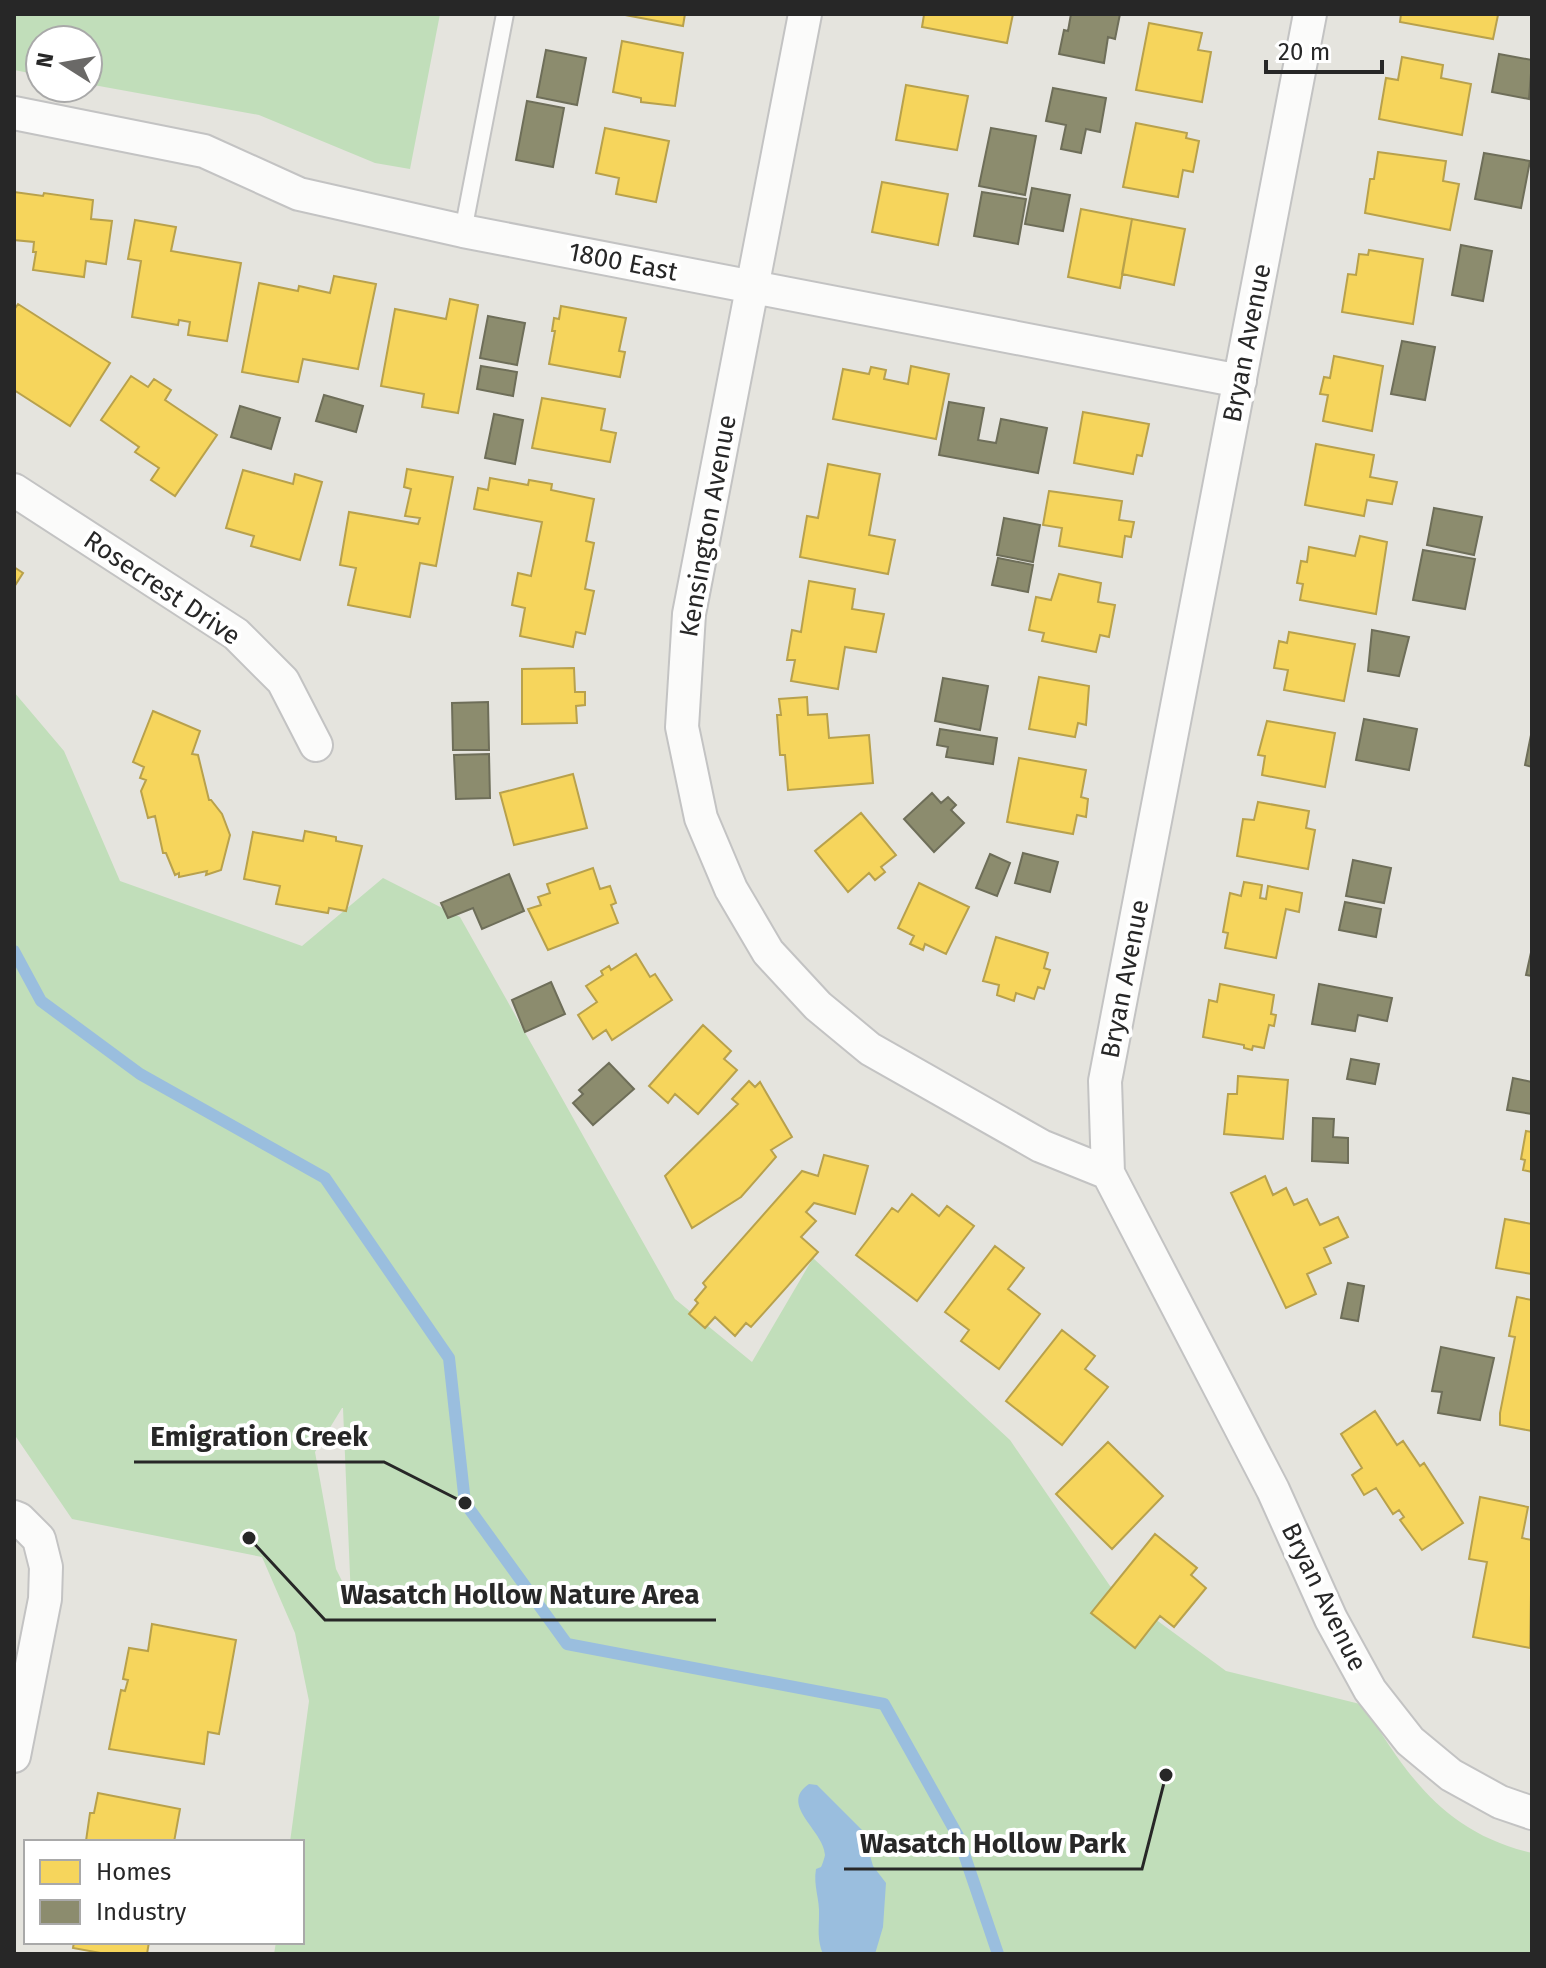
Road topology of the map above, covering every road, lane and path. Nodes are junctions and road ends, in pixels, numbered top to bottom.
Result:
1 (505, 14) edge
2 (805, 14) edge
3 (1310, 14) edge
4 (14, 113) edge
5 (463, 231) junction
6 (753, 287) junction
7 (1240, 381) junction
8 (14, 490) edge
9 (316, 745) dead end
10 (1108, 1173) junction
11 (14, 1517) edge
12 (14, 1756) edge
13 (1532, 1813) edge

1 - 5 lane
2 - 6 street, Kensington Avenue
3 - 7 street, Bryan Avenue
4 - 5 street, 1800 East
5 - 6 street, 1800 East
6 - 7 street, 1800 East
6 - 10 street, Kensington Avenue
7 - 10 street, Bryan Avenue
8 - 9 street, Rosecrest Drive
10 - 13 street, Bryan Avenue
11 - 12 street

